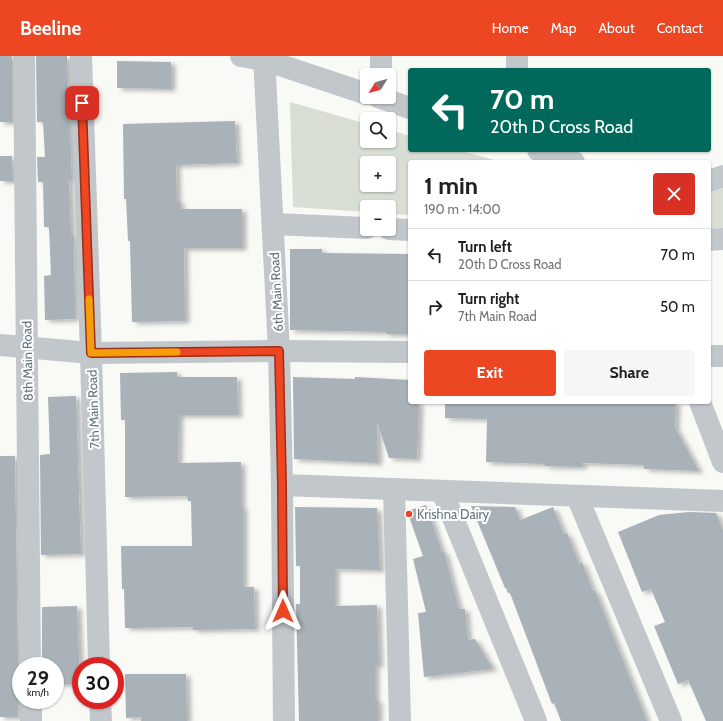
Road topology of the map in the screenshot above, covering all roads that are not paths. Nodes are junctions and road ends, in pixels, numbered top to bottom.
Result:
1 (24, 56) edge
2 (81, 56) edge
3 (241, 56) edge
4 (381, 56) edge
5 (517, 56) edge
6 (264, 58) edge
7 (381, 68) edge
8 (517, 68) edge
9 (360, 90) edge
10 (396, 103) edge
11 (408, 107) edge
12 (544, 152) edge
13 (568, 160) edge
14 (723, 176) edge
15 (711, 179) edge
16 (273, 224) junction
17 (360, 228) edge
18 (396, 229) edge
19 (408, 230) edge
20 (723, 239) edge
21 (711, 240) edge
22 (0, 345) edge
23 (26, 346) junction
24 (279, 351) junction
25 (408, 352) edge
26 (91, 353) junction
27 (711, 356) edge
28 (723, 356) edge
29 (701, 404) edge
30 (723, 462) edge
31 (282, 485) junction
32 (394, 489) junction
33 (442, 491) junction
34 (576, 496) junction
35 (723, 501) edge
36 (30, 657) edge
37 (99, 657) edge
38 (31, 709) edge
39 (100, 709) edge
40 (31, 721) edge
41 (101, 721) edge
42 (284, 721) edge
43 (400, 721) edge
44 (536, 721) edge
45 (671, 721) edge

1 - 23 street, 8th Main Road
2 - 26 street, 7th Main Road
3 - 6 street
4 - 7 street
5 - 8 street
6 - 9 street
6 - 16 street, 6th Main Road
10 - 11 street
12 - 13 street
14 - 15 street
16 - 17 street
16 - 24 street, 6th Main Road
18 - 19 street
20 - 21 street
22 - 23 street
23 - 26 street
23 - 36 street, 8th Main Road
24 - 25 street
24 - 26 street
24 - 31 street, 6th Main Road
26 - 37 street, 7th Main Road
27 - 28 street
29 - 30 street
31 - 32 street
31 - 42 street, 6th Main Road
32 - 33 street
32 - 43 street
33 - 34 street
33 - 44 street
34 - 35 street
34 - 45 street
38 - 40 street
39 - 41 street

